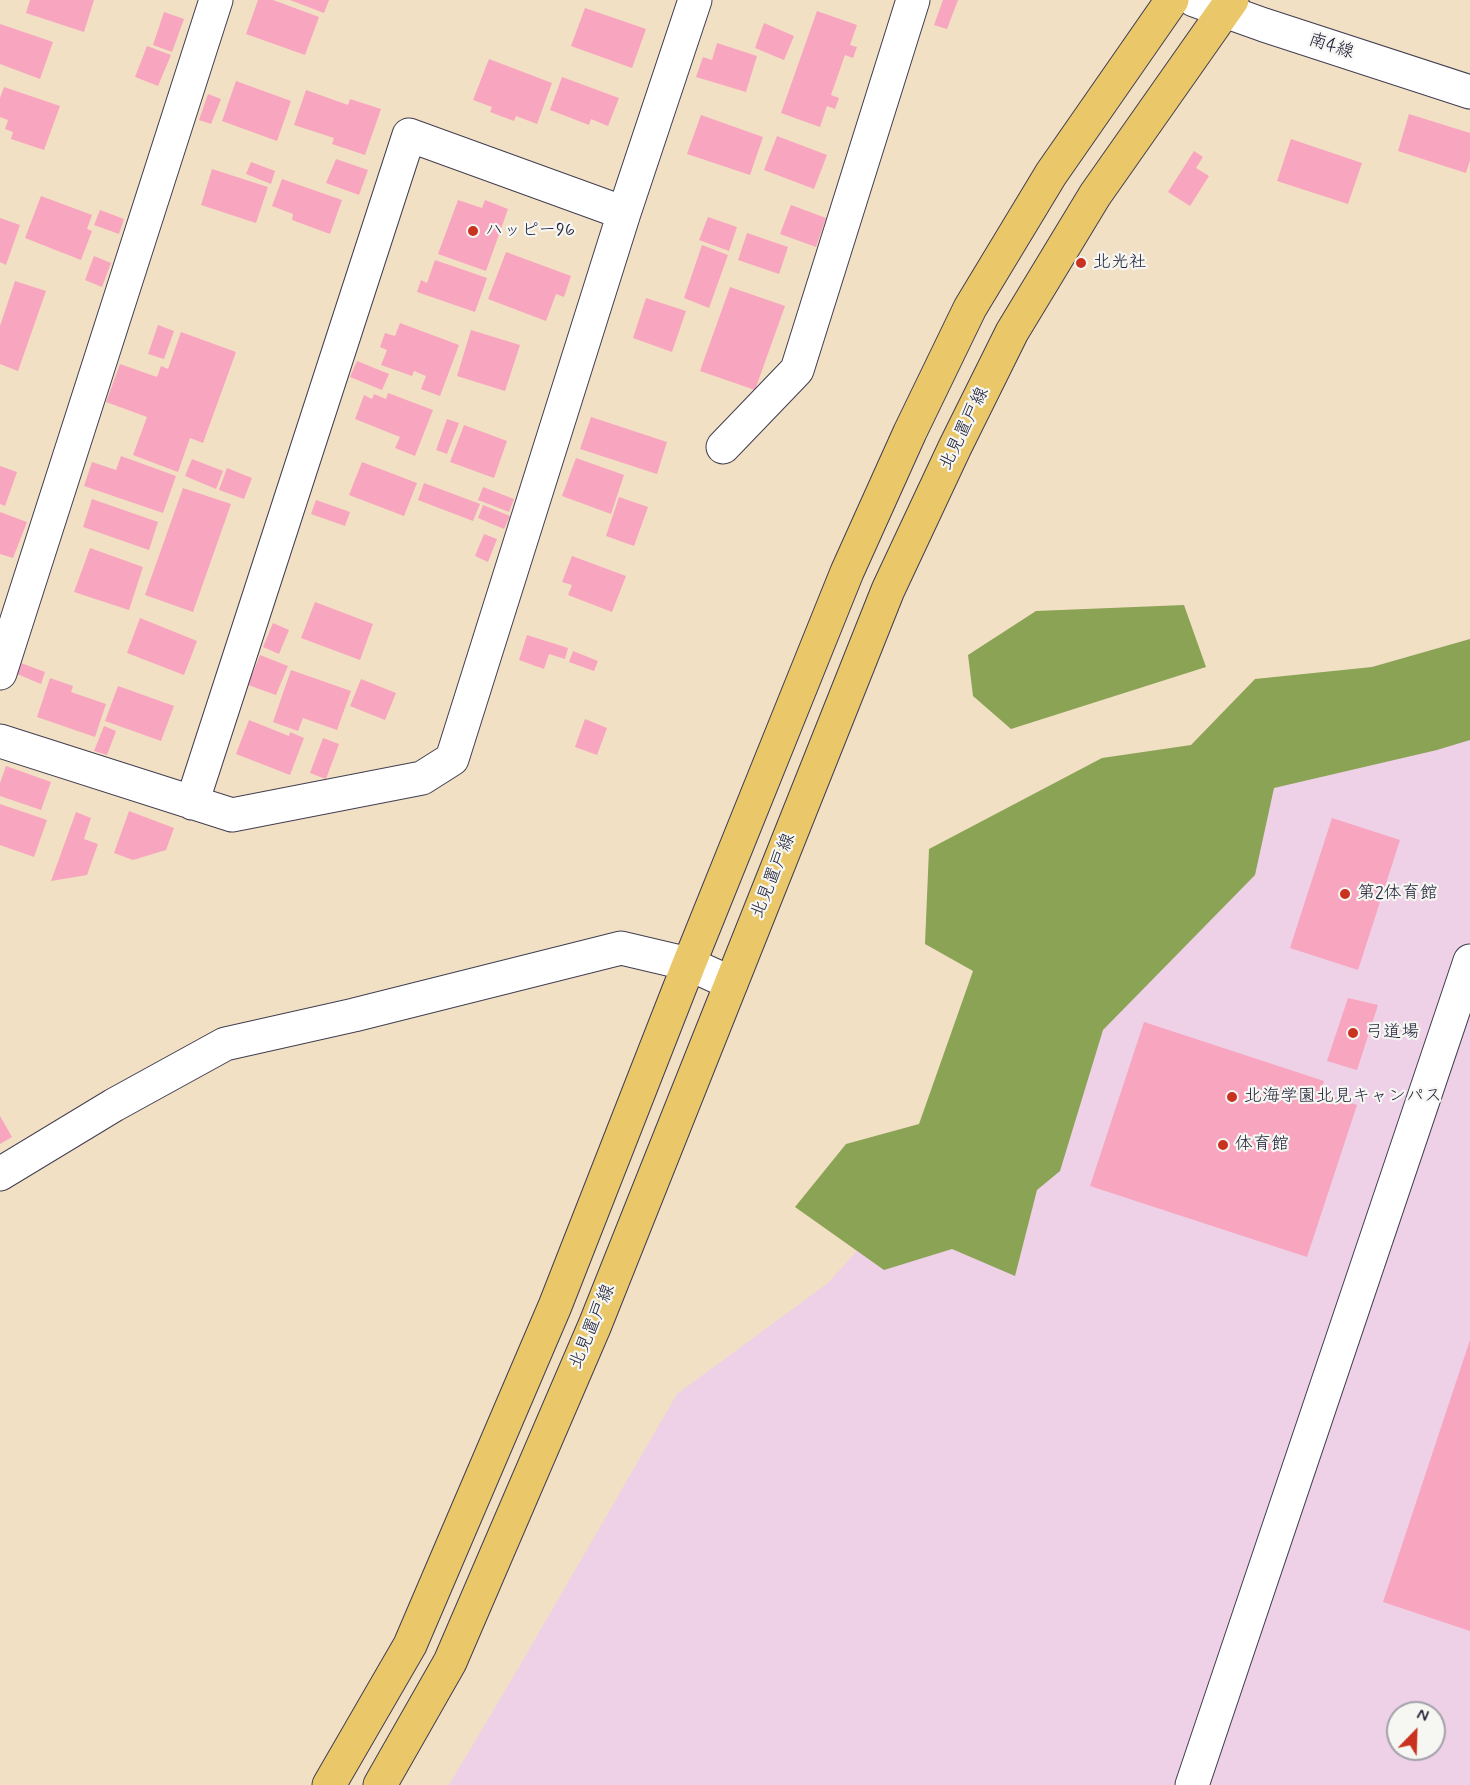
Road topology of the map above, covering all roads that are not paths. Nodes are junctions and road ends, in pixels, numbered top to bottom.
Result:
1 (216, 0) edge
2 (695, 0) edge
3 (913, 0) edge
4 (1172, 0) edge
5 (1216, 4) edge
6 (1470, 92) edge
7 (624, 213) junction
8 (723, 447) dead end
9 (0, 673) edge
10 (0, 741) edge
11 (192, 803) junction
12 (1470, 961) edge
13 (688, 964) junction
14 (731, 983) junction
15 (0, 1174) edge
16 (329, 1785) edge
17 (380, 1785) edge
18 (1192, 1785) edge

1 - 9 street
2 - 7 street
3 - 8 street
4 - 13 main road
5 - 6 street, 南4線
5 - 14 main road, 北見置戸線
7 - 11 street
7 - 11 street
10 - 11 street
12 - 18 street
13 - 14 street
13 - 15 street
13 - 16 main road
14 - 17 main road, 北見置戸線

